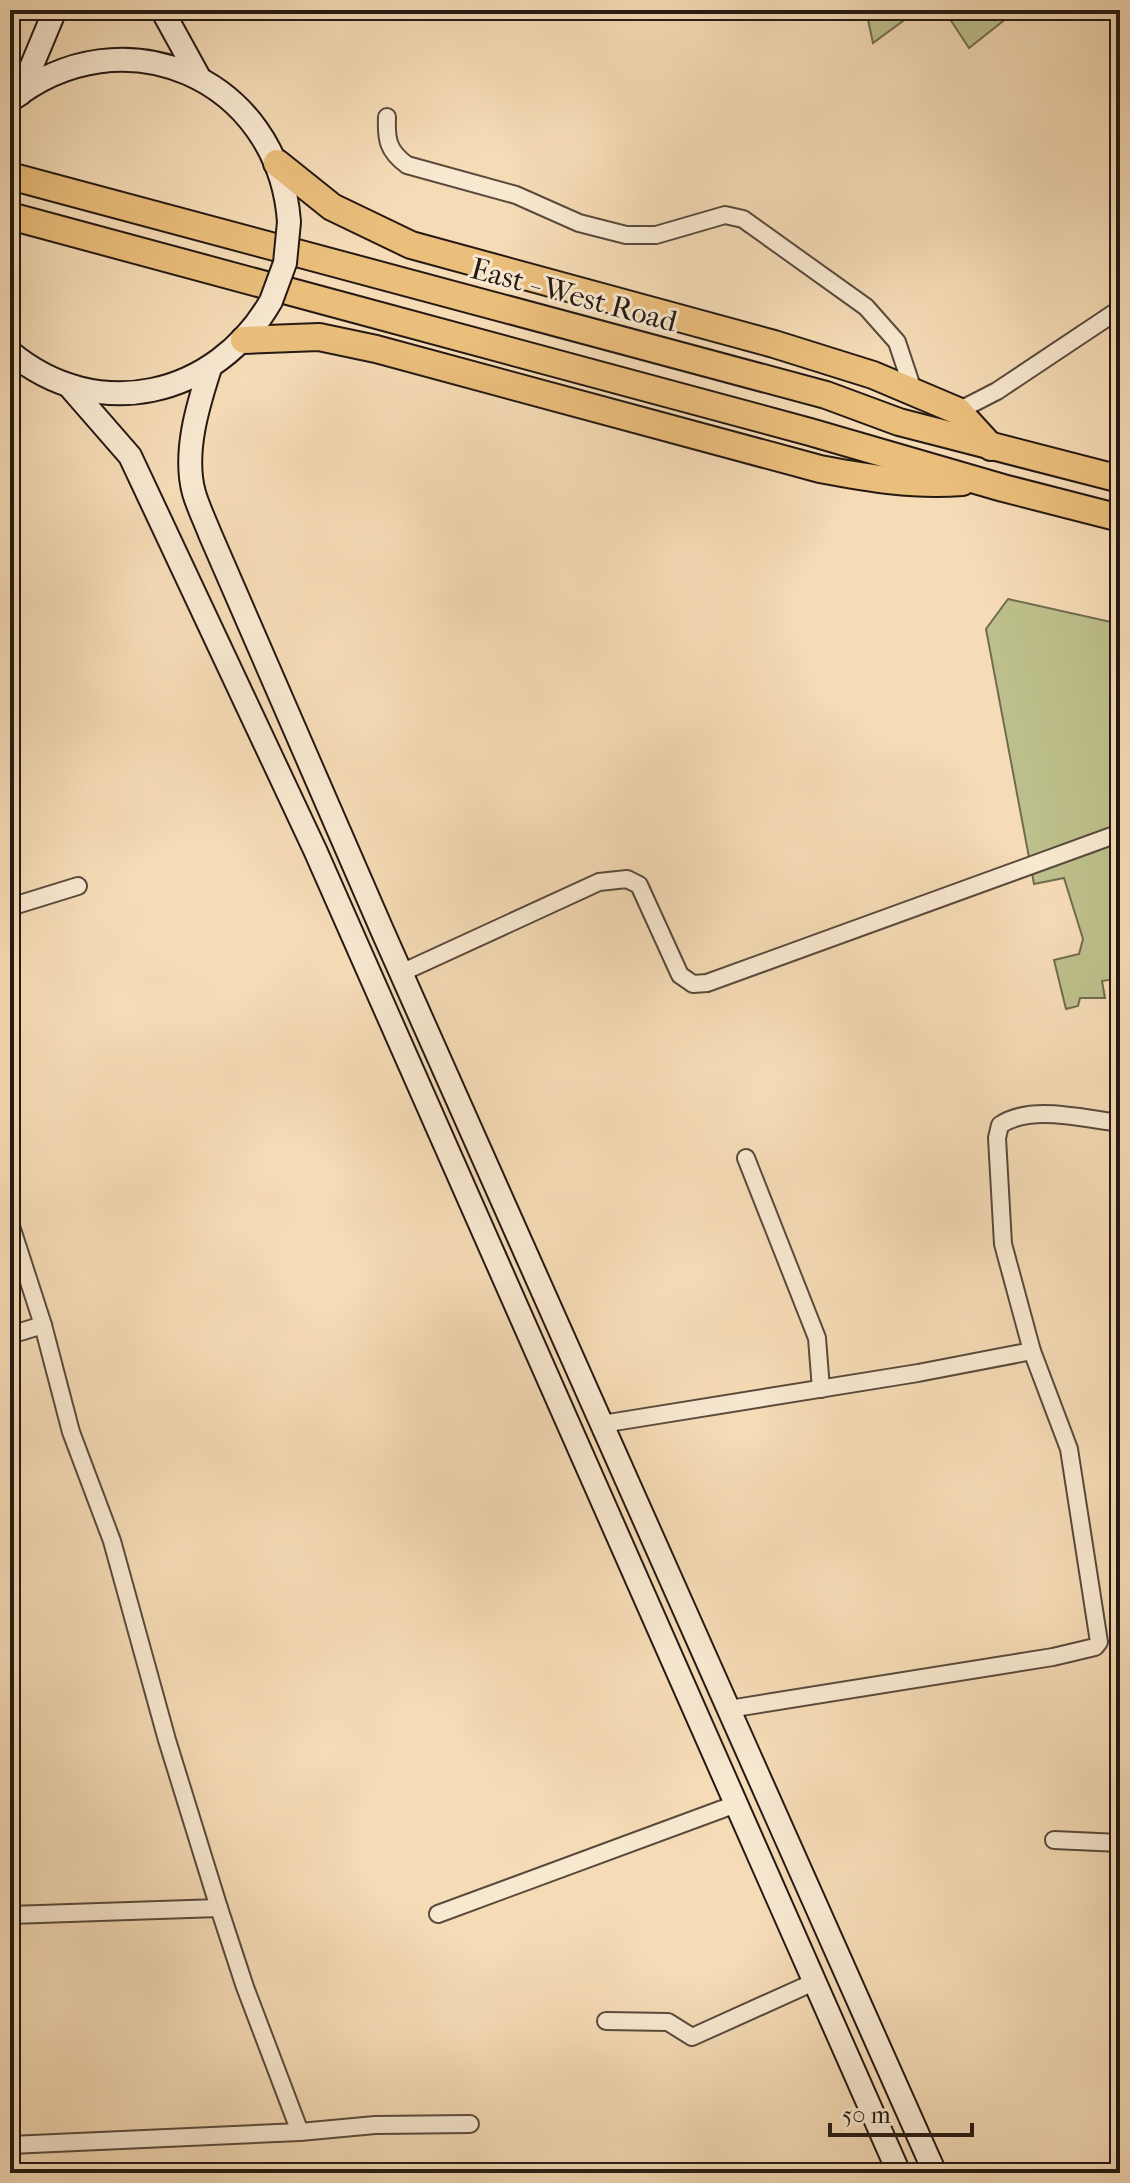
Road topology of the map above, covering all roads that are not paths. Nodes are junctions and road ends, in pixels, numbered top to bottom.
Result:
1 (55, 10) edge
2 (162, 10) edge
3 (200, 79) junction
4 (15, 98) edge
5 (387, 117) dead end
6 (277, 163) junction
7 (10, 176) edge
8 (10, 216) edge
9 (1120, 309) edge
10 (244, 340) junction
11 (10, 352) edge
12 (210, 368) junction
13 (69, 386) junction
14 (913, 390) junction
15 (958, 411) junction
16 (991, 447) junction
17 (1120, 479) edge
18 (976, 481) junction
19 (1120, 518) edge
20 (1120, 833) edge
21 (78, 886) dead end
22 (10, 907) edge
23 (401, 973) junction
24 (1120, 1123) edge
25 (746, 1158) dead end
26 (10, 1223) edge
27 (43, 1325) junction
28 (10, 1335) edge
29 (1032, 1351) junction
30 (821, 1389) junction
31 (602, 1424) junction
32 (729, 1709) junction
33 (736, 1804) junction
34 (1054, 1840) dead end
35 (1120, 1843) edge
36 (219, 1908) junction
37 (438, 1914) dead end
38 (10, 1915) edge
39 (814, 1982) junction
40 (606, 2021) dead end
41 (470, 2124) dead end
42 (300, 2132) junction
43 (10, 2145) edge
44 (899, 2173) edge
45 (935, 2173) edge

1 - 4 main road
2 - 3 main road
3 - 4 main road
3 - 6 main road
5 - 14 street
6 - 10 main road, bridge
6 - 14 main road
7 - 16 main road, East - West Road
8 - 18 main road
9 - 15 street
10 - 12 main road
10 - 18 main road
11 - 13 main road
12 - 13 main road
12 - 23 main road
13 - 33 main road
14 - 15 main road
15 - 16 main road
16 - 17 main road, East - West Road
18 - 19 main road
20 - 23 street
21 - 22 street
23 - 31 main road
24 - 29 street
25 - 30 street
26 - 27 street
27 - 28 street
27 - 36 street
29 - 30 street
29 - 32 street
30 - 31 street
31 - 32 main road
32 - 45 main road
33 - 37 street
33 - 39 main road
34 - 35 street
36 - 38 street
36 - 42 street
39 - 40 street
39 - 44 main road
41 - 42 street
42 - 43 street

